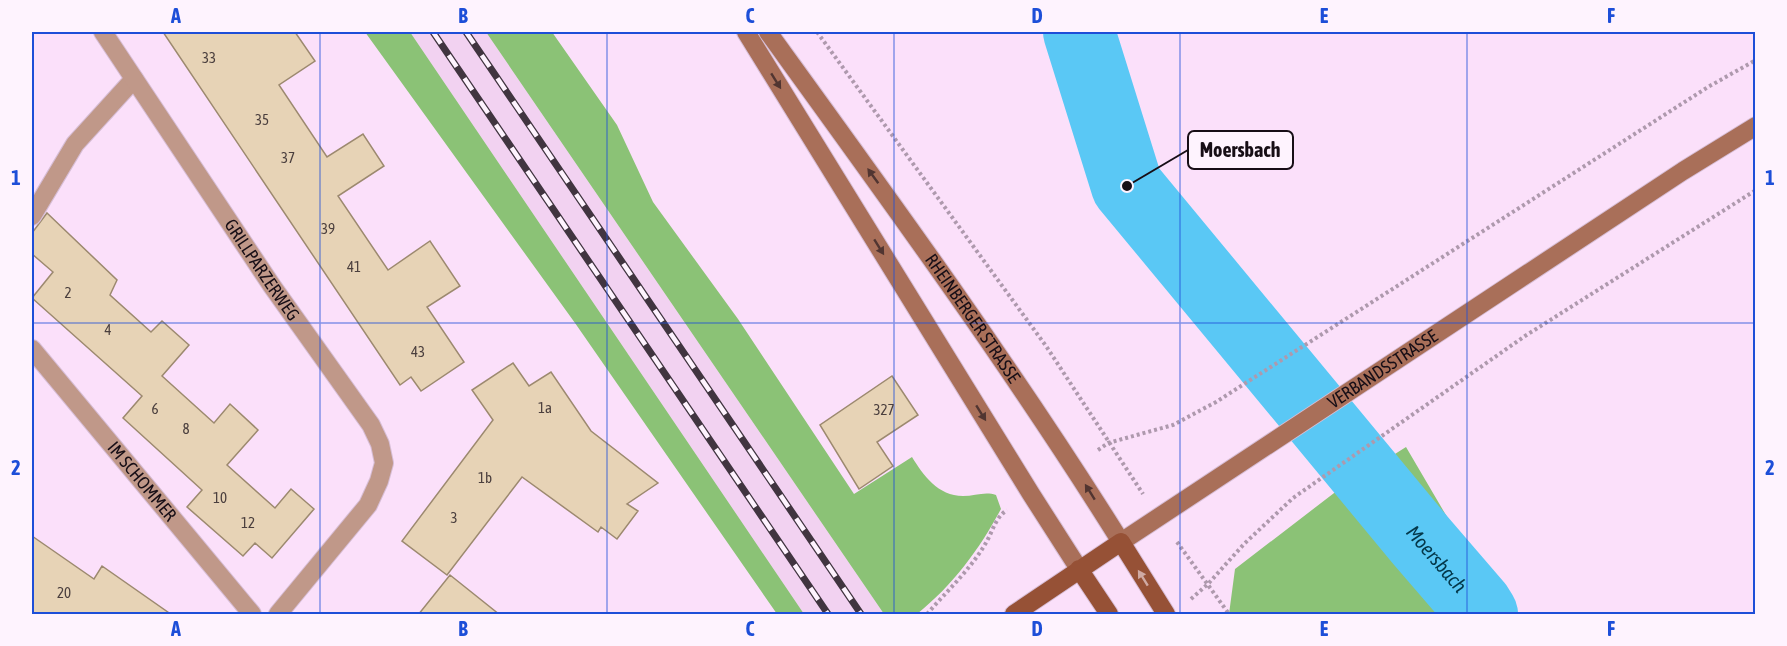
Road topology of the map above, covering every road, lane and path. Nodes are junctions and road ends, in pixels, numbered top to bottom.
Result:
1 (103, 32) edge
2 (746, 32) edge
3 (768, 32) edge
4 (817, 32) edge
5 (1755, 60) edge
6 (134, 79) junction
7 (1755, 126) edge
8 (1755, 190) edge
9 (32, 216) edge
10 (32, 349) edge
11 (1242, 385) dead end
12 (1108, 443) dead end
13 (1121, 542) junction
14 (1079, 569) junction
15 (1208, 584) junction
16 (1190, 599) dead end
17 (252, 615) edge
18 (278, 615) edge
19 (1014, 615) edge
20 (1109, 615) edge
21 (1166, 615) edge
22 (1228, 615) edge

1 - 6 street, GRILLPARZERWEG
2 -> 14 main road
13 -> 3 main road, RHEINBERGER STRASSE
4 - 12 path
5 - 11 path
6 - 9 street
6 - 18 street, GRILLPARZERWEG
7 - 13 main road, VERBANDSSTRASSE
8 - 15 path
10 - 17 street, IM SCHOMMER
13 - 14 main road, VERBANDSSTRASSE
21 -> 13 main road, RHEINBERGER STRASSE
14 - 19 main road, VERBANDSSTRASSE
14 - 20 main road
15 - 16 path
15 - 22 path

